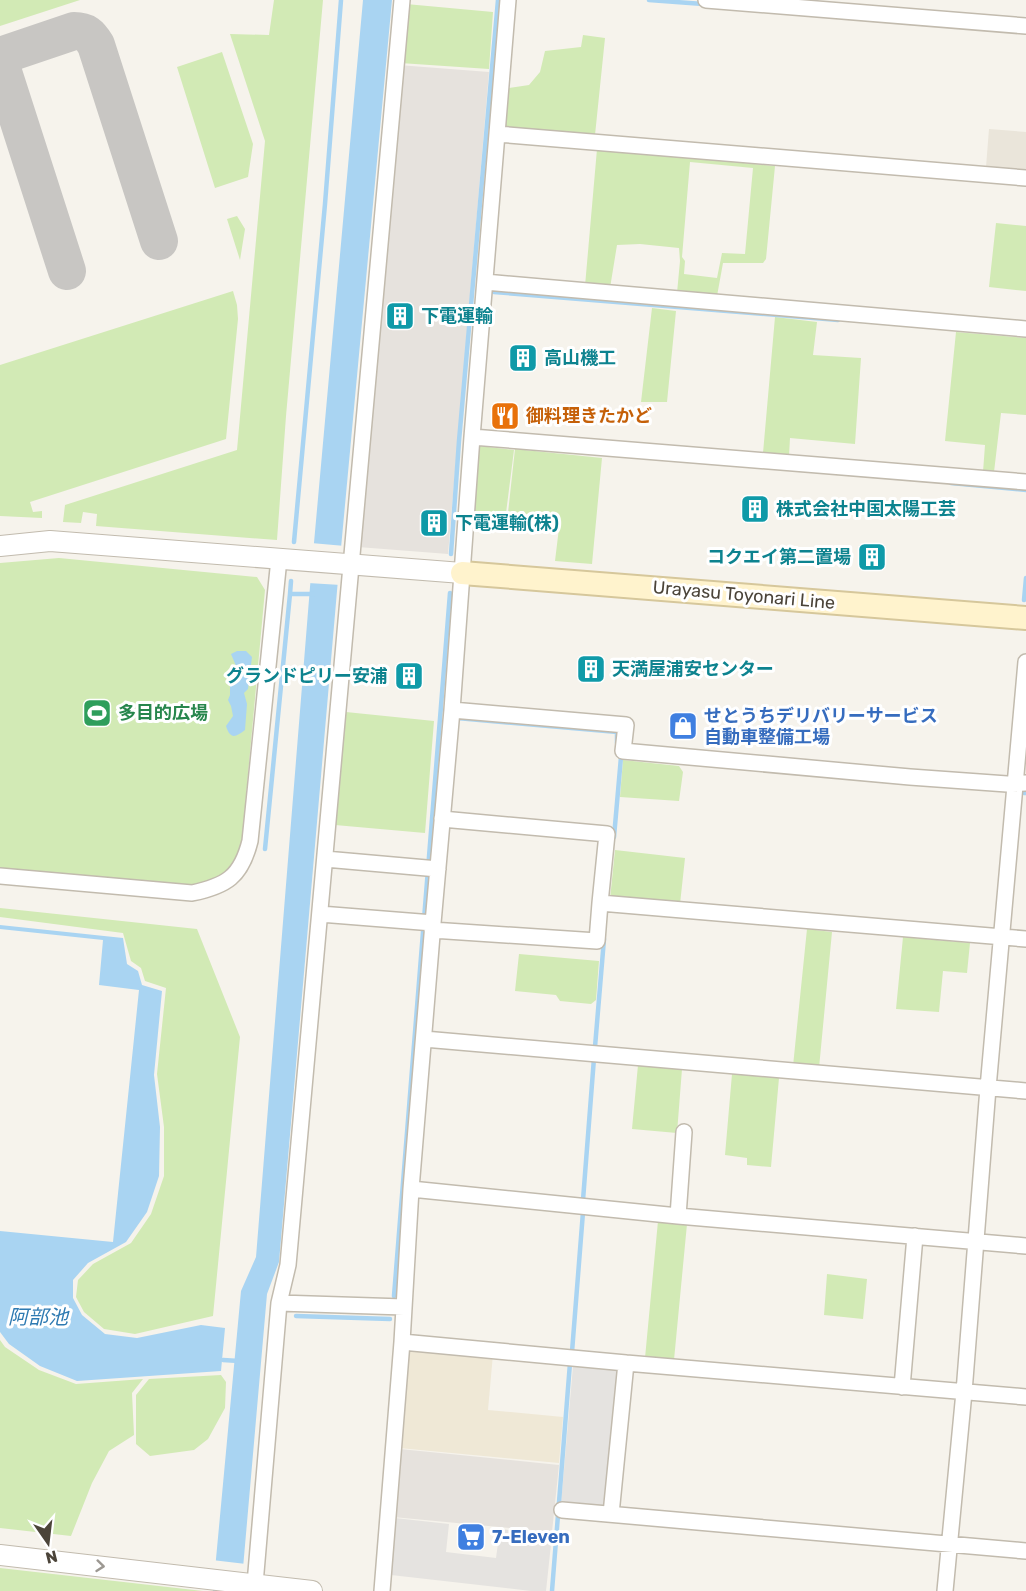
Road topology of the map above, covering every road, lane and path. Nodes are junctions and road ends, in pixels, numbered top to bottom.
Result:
1 (402, 0) edge
2 (508, 0) edge
3 (706, 0) edge
4 (1026, 26) edge
5 (498, 134) junction
6 (1026, 178) edge
7 (485, 282) junction
8 (1026, 329) edge
9 (472, 437) junction
10 (1026, 482) edge
11 (0, 546) edge
12 (279, 559) junction
13 (349, 564) junction
14 (462, 573) junction
15 (1026, 618) edge
16 (1026, 662) edge
17 (452, 711) junction
18 (1021, 783) edge
19 (442, 819) junction
20 (325, 859) junction
21 (430, 868) junction
22 (0, 876) edge
23 (600, 903) junction
24 (320, 914) junction
25 (427, 925) junction
26 (1001, 937) junction
27 (1026, 939) edge
28 (424, 1039) junction
29 (988, 1088) junction
30 (1026, 1091) edge
31 (684, 1132) dead end
32 (411, 1189) junction
33 (678, 1216) junction
34 (915, 1240) junction
35 (976, 1242) junction
36 (1026, 1246) edge
37 (279, 1304) junction
38 (404, 1307) junction
39 (402, 1341) junction
40 (626, 1363) junction
41 (902, 1387) junction
42 (964, 1392) junction
43 (1026, 1397) edge
44 (562, 1510) dead end
45 (611, 1514) junction
46 (949, 1545) junction
47 (1026, 1551) edge
48 (0, 1555) edge
49 (252, 1584) junction
50 (312, 1591) edge
51 (382, 1591) edge
52 (945, 1591) edge

1 - 13 street
2 - 5 street
3 - 4 street
5 - 6 street
5 - 7 street
7 - 8 street
7 - 9 street
9 - 10 street
9 - 14 street
11 - 12 street
12 - 13 street
12 - 22 street
13 - 14 street
13 - 20 street
14 - 15 main road, Urayasu Toyonari Line
14 - 17 street
16 - 18 street
17 - 18 street
17 - 19 street
18 - 26 street
19 - 21 street
19 - 23 street
20 - 21 street
20 - 24 street
21 - 25 street
23 - 25 street
23 - 26 street
24 - 25 street
24 - 37 street
25 - 28 street
26 - 27 street
26 - 29 street
28 - 29 street
28 - 32 street
29 - 30 street
29 - 35 street
31 - 33 street
32 - 33 street
32 - 38 street
33 - 34 street
34 - 35 street
34 - 41 street
35 - 36 street
35 - 42 street
37 - 38 street
37 - 49 street
38 - 39 street
39 - 40 street
39 - 51 street
40 - 41 street
40 - 45 street
41 - 42 street
42 - 43 street
42 - 46 street
44 - 45 street
45 - 46 street
46 - 47 street
46 - 52 street
48 -> 49 street
49 - 50 street

